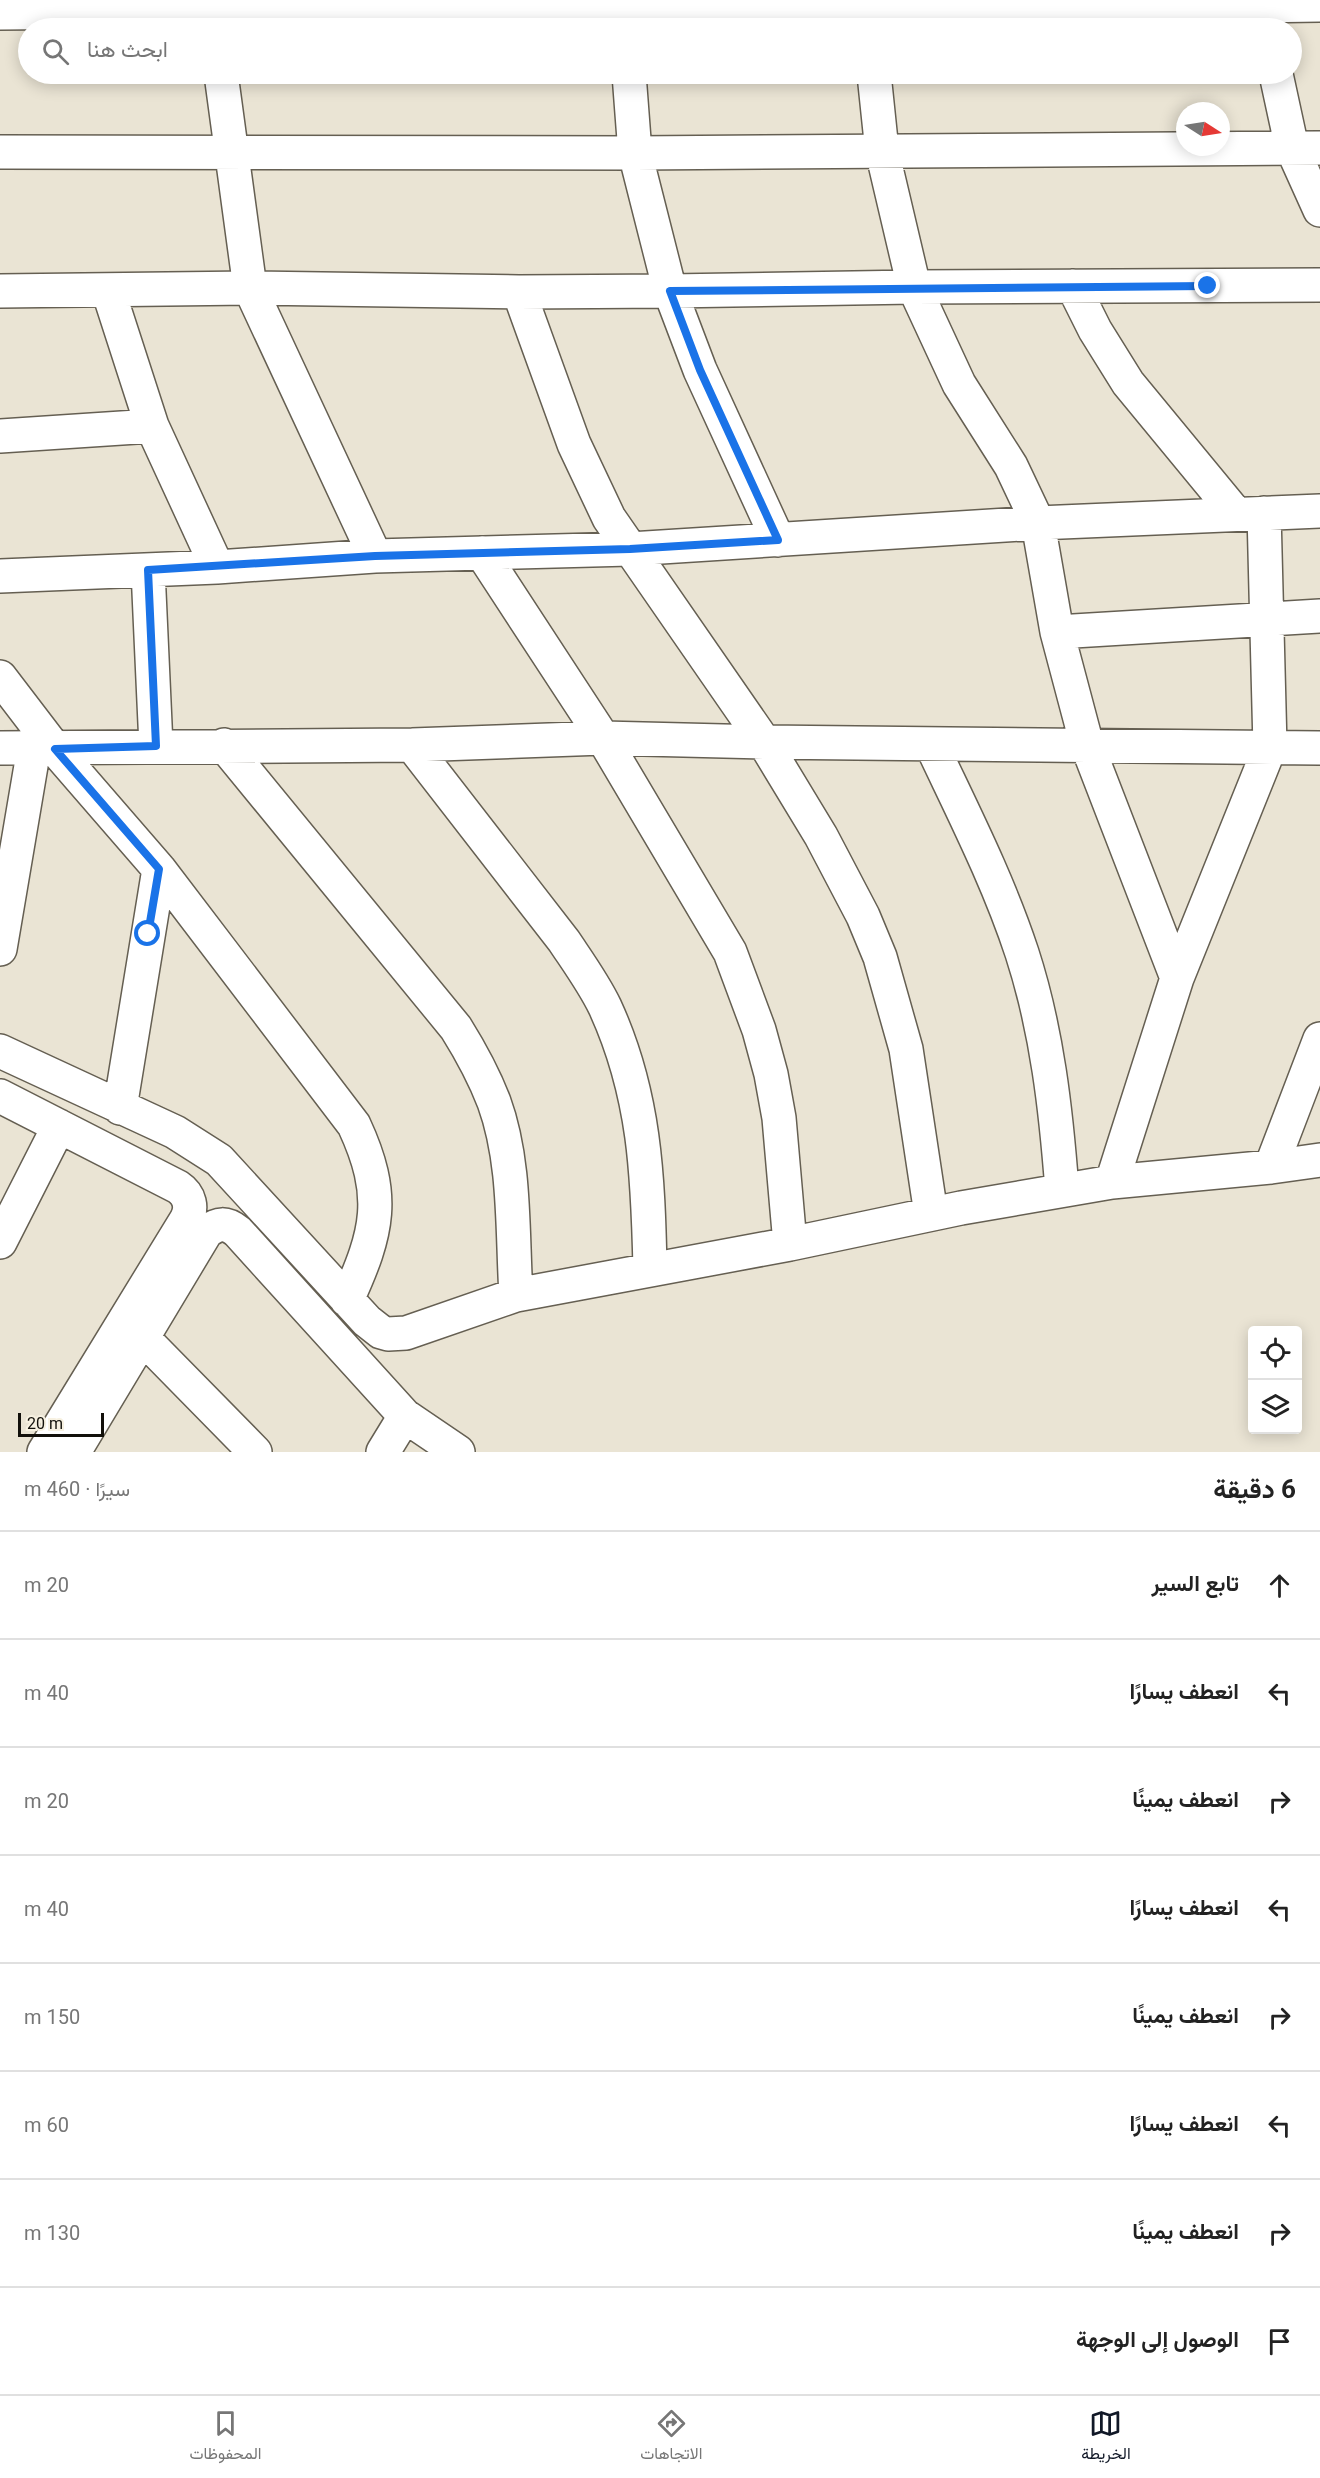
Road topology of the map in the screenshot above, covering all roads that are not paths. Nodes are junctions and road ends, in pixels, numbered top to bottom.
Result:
1 (1320, 5) edge
2 (1262, 12) edge
3 (0, 13) edge
4 (213, 13) edge
5 (638, 13) edge
6 (802, 18) edge
7 (966, 18) edge
8 (222, 84) edge
9 (630, 84) edge
10 (875, 84) edge
11 (1280, 84) edge
12 (1306, 148) edge
13 (231, 151) junction
14 (882, 151) junction
15 (0, 152) edge
16 (636, 153) junction
17 (1320, 210) edge
18 (1320, 285) edge
19 (1073, 286) junction
20 (914, 287) junction
21 (250, 288) junction
22 (108, 290) junction
23 (0, 291) edge
24 (670, 291) junction
25 (519, 292) junction
26 (152, 426) junction
27 (0, 436) edge
28 (1320, 510) edge
29 (1250, 514) junction
30 (1038, 523) junction
31 (778, 540) junction
32 (630, 549) junction
33 (482, 553) junction
34 (375, 556) junction
35 (217, 567) junction
36 (148, 570) junction
37 (0, 576) edge
38 (1320, 616) edge
39 (1267, 619) junction
40 (1057, 632) junction
41 (0, 677) edge
42 (603, 738) junction
43 (764, 742) junction
44 (931, 744) junction
45 (1087, 744) junction
46 (224, 745) junction
47 (412, 745) junction
48 (156, 746) junction
49 (1270, 747) junction
50 (0, 748) edge
51 (1320, 748) edge
52 (45, 749) junction
53 (159, 869) junction
54 (0, 949) edge
55 (1177, 978) junction
56 (1320, 1039) edge
57 (0, 1051) edge
58 (0, 1096) edge
59 (120, 1108) junction
60 (59, 1126) junction
61 (1320, 1160) edge
62 (1271, 1167) junction
63 (1112, 1182) junction
64 (1062, 1190) junction
65 (931, 1214) junction
66 (0, 1242) edge
67 (790, 1244) junction
68 (650, 1269) junction
69 (516, 1295) junction
70 (347, 1300) junction
71 (143, 1338) junction
72 (405, 1416) junction
73 (67, 1452) edge
74 (255, 1452) edge
75 (383, 1452) edge
76 (458, 1452) edge

1 - 2 street
2 - 7 street
3 - 4 street
4 - 5 street
5 - 6 street
8 - 13 street
9 - 16 street
10 - 14 street
11 - 12 street
12 - 14 street
12 - 17 street
13 - 15 street
13 - 16 street
13 - 21 street
14 - 16 street
14 - 20 street
16 - 24 street
18 - 19 street
19 - 20 street
19 - 29 street
20 - 24 street
20 - 30 street
21 - 22 street
21 - 25 street
21 - 34 street
22 - 23 street
22 - 26 street
24 - 25 street
24 - 31 street
25 - 32 street
26 - 27 street
26 - 35 street
28 - 29 street
29 - 30 street
29 - 39 street
30 - 31 street
30 - 40 street
31 - 32 street
32 - 33 street
32 - 43 street
33 - 34 street
33 - 42 street
34 - 35 street
35 - 36 street
36 - 37 street
36 - 48 street
38 - 39 street
39 - 40 street
39 - 49 street
40 - 45 street
41 - 52 street
42 - 43 street
42 - 47 street
42 - 67 street
43 - 44 street
43 - 65 street
44 - 45 street
44 - 64 street
45 - 49 street
45 - 55 street
46 - 47 street
46 - 48 street
46 - 69 street
47 - 68 street
48 - 52 street
49 - 51 street
49 - 55 street
50 - 52 street
52 - 53 street
52 - 54 street
53 - 59 street
53 - 70 street
55 - 63 street
56 - 62 street
57 - 59 street
58 - 60 street
59 - 70 street
60 - 66 street
60 - 73 street
61 - 62 street
62 - 63 street
63 - 64 street
64 - 65 street
65 - 67 street
67 - 68 street
68 - 69 street
69 - 70 street
71 - 72 street
71 - 73 street
71 - 74 street
72 - 75 street
72 - 76 street

